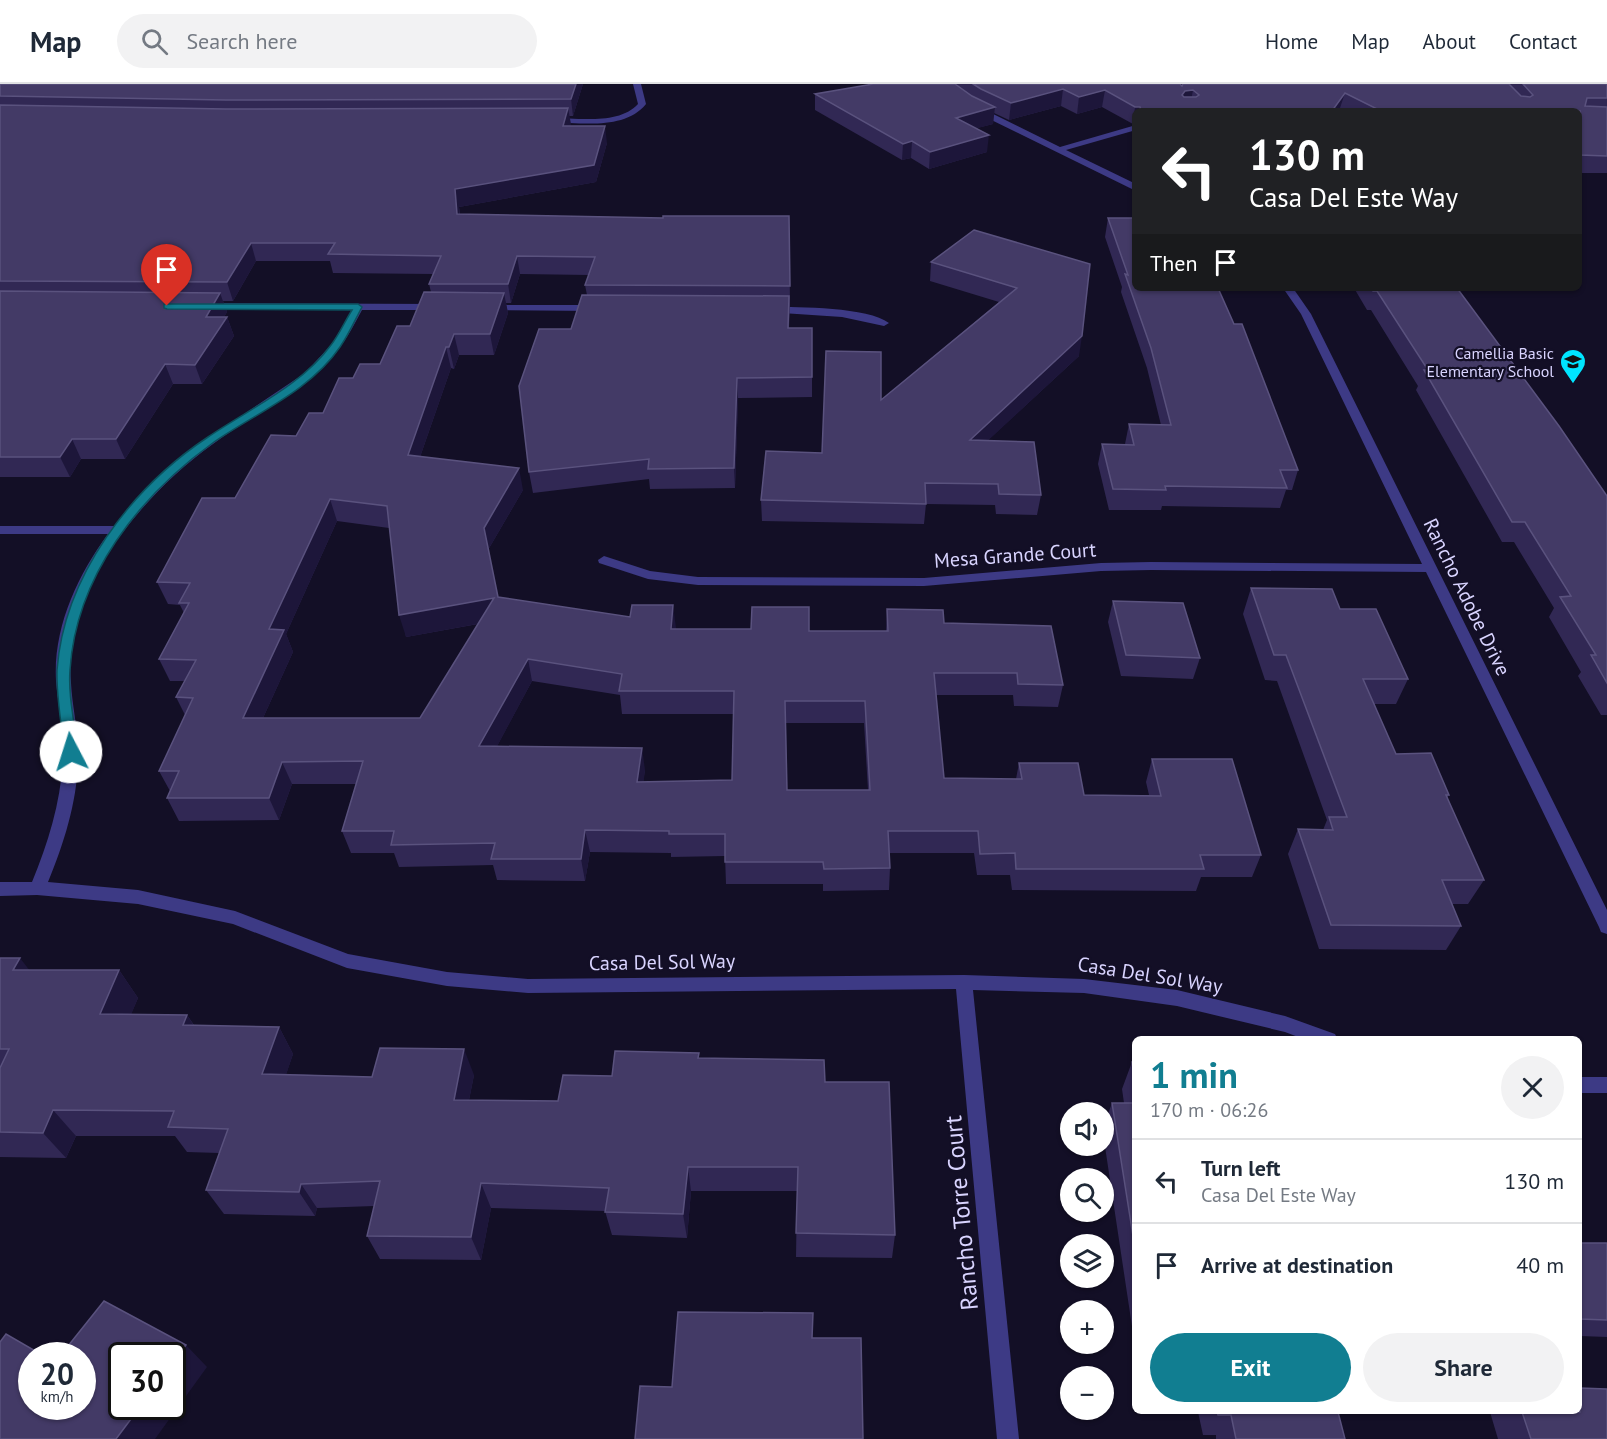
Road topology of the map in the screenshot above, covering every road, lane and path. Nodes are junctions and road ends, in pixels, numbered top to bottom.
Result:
1 (637, 84) edge
2 (968, 104) edge
3 (542, 120) edge
4 (1132, 128) edge
5 (1059, 150) junction
6 (1132, 186) edge
7 (1290, 291) edge
8 (191, 306) edge
9 (358, 307) junction
10 (454, 308) edge
11 (478, 308) edge
12 (609, 309) edge
13 (765, 310) edge
14 (884, 323) dead end
15 (0, 530) edge
16 (117, 530) junction
17 (604, 560) dead end
18 (1431, 568) junction
19 (37, 888) junction
20 (0, 889) edge
21 (1607, 927) edge
22 (964, 982) junction
23 (1318, 1036) edge
24 (1582, 1085) edge
25 (1607, 1085) edge
26 (1008, 1439) edge

1 - 3 street
2 - 5 street
4 - 5 street
5 - 6 street
7 - 18 street, Rancho Adobe Drive
8 - 9 street
9 - 10 street
9 - 16 street
11 - 12 street
13 - 14 street
15 - 16 street
16 - 19 street
17 - 18 street, Mesa Grande Court
18 - 21 street, Rancho Adobe Drive
19 - 20 street, Casa Del Sol Way
19 - 22 street, Casa Del Sol Way
22 - 23 street, Casa Del Sol Way
22 - 26 street, Rancho Torre Court
24 - 25 street

